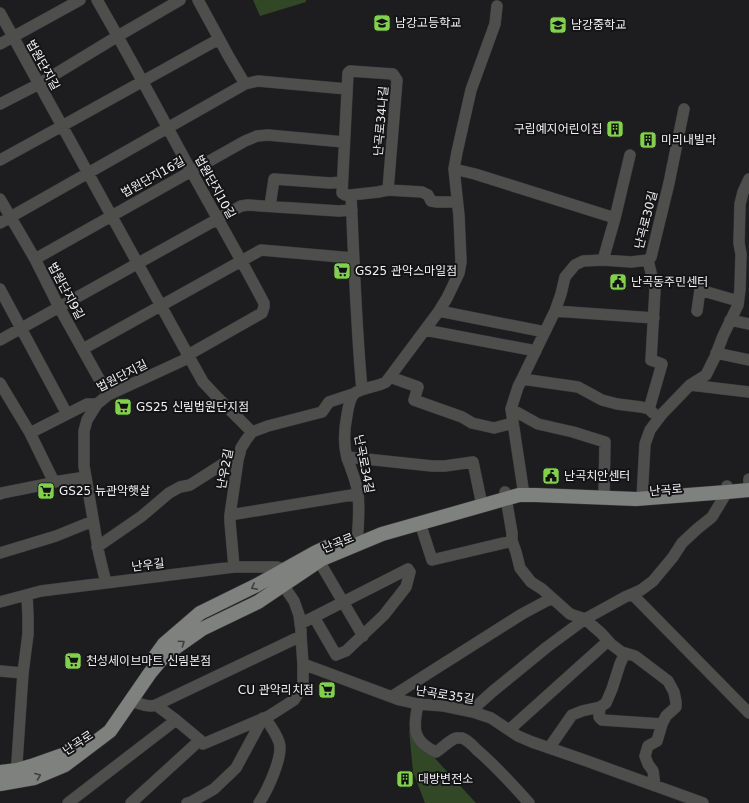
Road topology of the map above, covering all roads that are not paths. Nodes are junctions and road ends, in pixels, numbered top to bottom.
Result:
1 (80, 0) edge
2 (97, 0) edge
3 (180, 0) edge
4 (198, 0) edge
5 (497, 6) dead end
6 (0, 13) edge
7 (118, 36) junction
8 (13, 37) junction
9 (219, 39) junction
10 (0, 44) edge
11 (142, 82) junction
12 (39, 84) junction
13 (245, 84) junction
14 (347, 89) junction
15 (0, 104) edge
16 (684, 109) dead end
17 (62, 126) junction
18 (167, 128) junction
19 (344, 142) junction
20 (630, 155) dead end
21 (0, 160) edge
22 (454, 169) junction
23 (191, 171) junction
24 (88, 173) junction
25 (749, 179) edge
26 (342, 182) junction
27 (388, 190) junction
28 (351, 194) junction
29 (0, 200) edge
30 (457, 202) junction
31 (270, 206) junction
32 (352, 210) junction
33 (112, 215) junction
34 (744, 215) edge
35 (615, 218) junction
36 (5, 220) edge
37 (218, 220) junction
38 (745, 251) edge
39 (353, 258) junction
40 (34, 259) junction
41 (603, 260) junction
42 (648, 260) junction
43 (242, 261) junction
44 (138, 264) junction
45 (0, 289) edge
46 (738, 301) junction
47 (161, 306) junction
48 (60, 307) junction
49 (439, 311) junction
50 (555, 311) junction
51 (697, 311) dead end
52 (654, 318) junction
53 (730, 320) junction
54 (749, 324) edge
55 (21, 328) junction
56 (425, 330) junction
57 (545, 332) junction
58 (0, 340) edge
59 (83, 349) junction
60 (536, 351) junction
61 (716, 353) junction
62 (188, 356) junction
63 (749, 360) edge
64 (390, 377) junction
65 (522, 379) junction
66 (0, 383) edge
67 (690, 385) junction
68 (358, 392) junction
69 (749, 392) edge
70 (108, 395) junction
71 (97, 404) junction
72 (511, 409) junction
73 (649, 409) junction
74 (67, 414) junction
75 (660, 417) junction
76 (512, 423) junction
77 (252, 432) junction
78 (30, 433) junction
79 (240, 453) junction
80 (347, 457) junction
81 (86, 476) junction
82 (54, 482) junction
83 (749, 484) edge
84 (727, 489) junction
85 (523, 491) junction
86 (0, 494) edge
87 (358, 494) junction
88 (604, 494) junction
89 (506, 495) junction
90 (642, 495) junction
91 (481, 502) junction
92 (230, 515) junction
93 (93, 521) junction
94 (420, 523) junction
95 (357, 540) junction
96 (512, 541) junction
97 (98, 547) junction
98 (0, 553) edge
99 (319, 561) junction
100 (234, 567) junction
101 (285, 569) junction
102 (301, 573) junction
103 (106, 584) junction
104 (283, 585) junction
105 (632, 594) junction
106 (27, 595) junction
107 (552, 598) junction
108 (0, 602) edge
109 (343, 602) junction
110 (314, 617) junction
111 (585, 619) junction
112 (300, 624) junction
113 (301, 636) junction
114 (363, 636) junction
115 (608, 641) junction
116 (625, 653) junction
117 (303, 664) junction
118 (0, 671) edge
119 (24, 673) junction
120 (390, 697) junction
121 (131, 701) junction
122 (418, 704) junction
123 (156, 705) junction
124 (600, 707) junction
125 (471, 711) junction
126 (749, 713) edge
127 (264, 718) junction
128 (176, 720) junction
129 (662, 724) junction
130 (509, 730) junction
131 (200, 740) junction
132 (549, 748) junction
133 (0, 772) edge
134 (16, 776) junction
135 (0, 784) edge
136 (655, 786) junction
137 (68, 803) edge
138 (131, 803) edge
139 (187, 803) edge
140 (259, 803) edge
141 (529, 803) edge
142 (703, 803) edge

1 - 8 street
2 - 7 street, 법원단지10길
3 - 7 street
4 - 9 street
5 - 22 street
6 - 8 street, 법원단지길
7 - 11 street, 법원단지10길
7 - 12 street
8 - 10 street, 법원단지길
8 - 12 street, 법원단지길
9 - 11 street
9 - 13 street
11 - 17 street
11 - 18 street, 법원단지10길
12 - 15 street
12 - 17 street, 법원단지길
13 - 14 street
13 - 18 street
14 - 19 street, 난곡로34나길
14 - 27 street, 난곡로34나길
16 - 42 street, 난곡로30길
17 - 21 street
17 - 24 street, 법원단지길
18 - 23 street, 법원단지10길
18 - 24 street
19 - 23 street, 법원단지16길
19 - 26 street, 난곡로34나길
20 - 35 street
22 - 30 street
22 - 35 street
23 - 33 street, 법원단지16길
23 - 37 street, 법원단지10길
24 - 33 street, 법원단지길
24 - 36 street
25 - 34 street
26 - 28 street
26 - 31 street
27 - 28 street
27 - 30 street
28 - 32 street
29 - 36 street, 법원단지9길
30 - 49 street
31 - 32 street
31 - 37 street
32 - 39 street
33 - 40 street
33 - 44 street, 법원단지길
34 - 38 street
35 - 41 street
36 - 40 street, 법원단지9길
37 - 43 street, 법원단지10길
37 - 44 street
38 - 46 street
39 - 43 street
39 - 68 street
40 - 48 street, 법원단지9길
41 - 42 street, 난곡로30길
41 - 50 street, 난곡로30길
42 - 52 street
43 - 47 street
43 - 62 street, 법원단지10길
44 - 47 street, 법원단지길
44 - 48 street
45 - 55 street
46 - 51 street
46 - 53 street
47 - 59 street
47 - 62 street, 법원단지길
48 - 55 street
48 - 59 street, 법원단지9길
49 - 56 street
49 - 57 street
50 - 52 street
50 - 57 street, 난곡로30길
52 - 73 street
53 - 54 street
53 - 61 street
55 - 58 street
55 - 74 street
56 - 60 street
56 - 64 street
57 - 60 street, 난곡로30길
59 - 70 street, 법원단지9길
60 - 65 street, 난곡로30길
61 - 63 street
61 - 67 street
62 - 70 street, 법원단지길
62 - 77 street
64 - 68 street
64 - 76 street
65 - 72 street, 난곡로30길
65 - 73 street
66 - 78 street
67 - 69 street
67 - 75 street
68 - 77 street
68 - 80 street, 난곡로34길
70 - 71 street, 법원단지길
71 - 74 street
71 - 81 street, 법원단지길
72 - 76 street, 난곡로30길
72 - 88 street
73 - 75 street
74 - 78 street
75 - 90 street
76 - 85 street, 난곡로30길
77 - 79 street, 난우2길
78 - 82 street
79 - 92 street, 난우2길
79 - 97 street
80 - 87 street, 난곡로34길
80 - 91 street
81 - 82 street
81 - 93 street, 법원단지길
82 - 86 street
83 - 84 main road, 난곡로
84 - 90 main road, 난곡로
84 - 105 street
85 - 88 main road, 난곡로
85 - 89 main road, 난곡로
87 - 92 street
87 - 95 street, 난곡로34길
88 - 90 main road, 난곡로
89 - 91 main road, 난곡로
89 - 96 street
91 - 94 main road, 난곡로
91 - 95 main road, 난곡로
92 - 100 street, 난우2길
93 - 97 street, 법원단지길
93 - 98 street
94 - 95 main road, 난곡로
94 - 96 street
95 - 99 main road, 난곡로
95 - 101 main road, 난곡로
96 - 107 street
97 - 103 street, 법원단지길
99 - 102 main road, 난곡로
99 - 109 street, 난곡로
100 - 101 street, 난우길
100 - 103 street, 난우길
101 - 102 street, 난우길
101 -> 134 main road, 난곡로
102 - 104 main road, 난곡로
103 - 106 street, 난우길
104 - 112 street
121 -> 104 main road, 난곡로
105 - 111 street
105 - 126 street
106 - 108 street, 난우길
106 - 119 street
107 - 111 street
107 - 120 street
109 - 110 street
109 - 114 street, 난곡로
109 - 114 street
110 - 112 street
110 - 114 street
111 - 115 street
111 - 125 street
112 - 113 street
113 - 117 street
113 - 123 street
115 - 116 street
115 - 130 street
116 - 124 street
116 - 129 street
117 - 120 street, 난곡로35길
117 - 127 street
118 - 119 street
119 - 134 street
120 - 122 street, 난곡로35길
121 - 123 street
134 -> 121 main road, 난곡로
122 - 125 street, 난곡로35길
122 - 141 street
123 - 128 street
124 - 129 street
124 - 132 street
125 - 130 street, 난곡로35길
127 - 131 street
127 - 139 street
127 - 140 street
128 - 131 street
128 - 137 street
129 - 136 street
130 - 132 street, 난곡로35길
131 - 138 street
132 - 136 street, 난곡로35길
133 - 134 main road, 난곡로
134 - 135 main road, 난곡로
136 - 142 street, 난곡로35길

